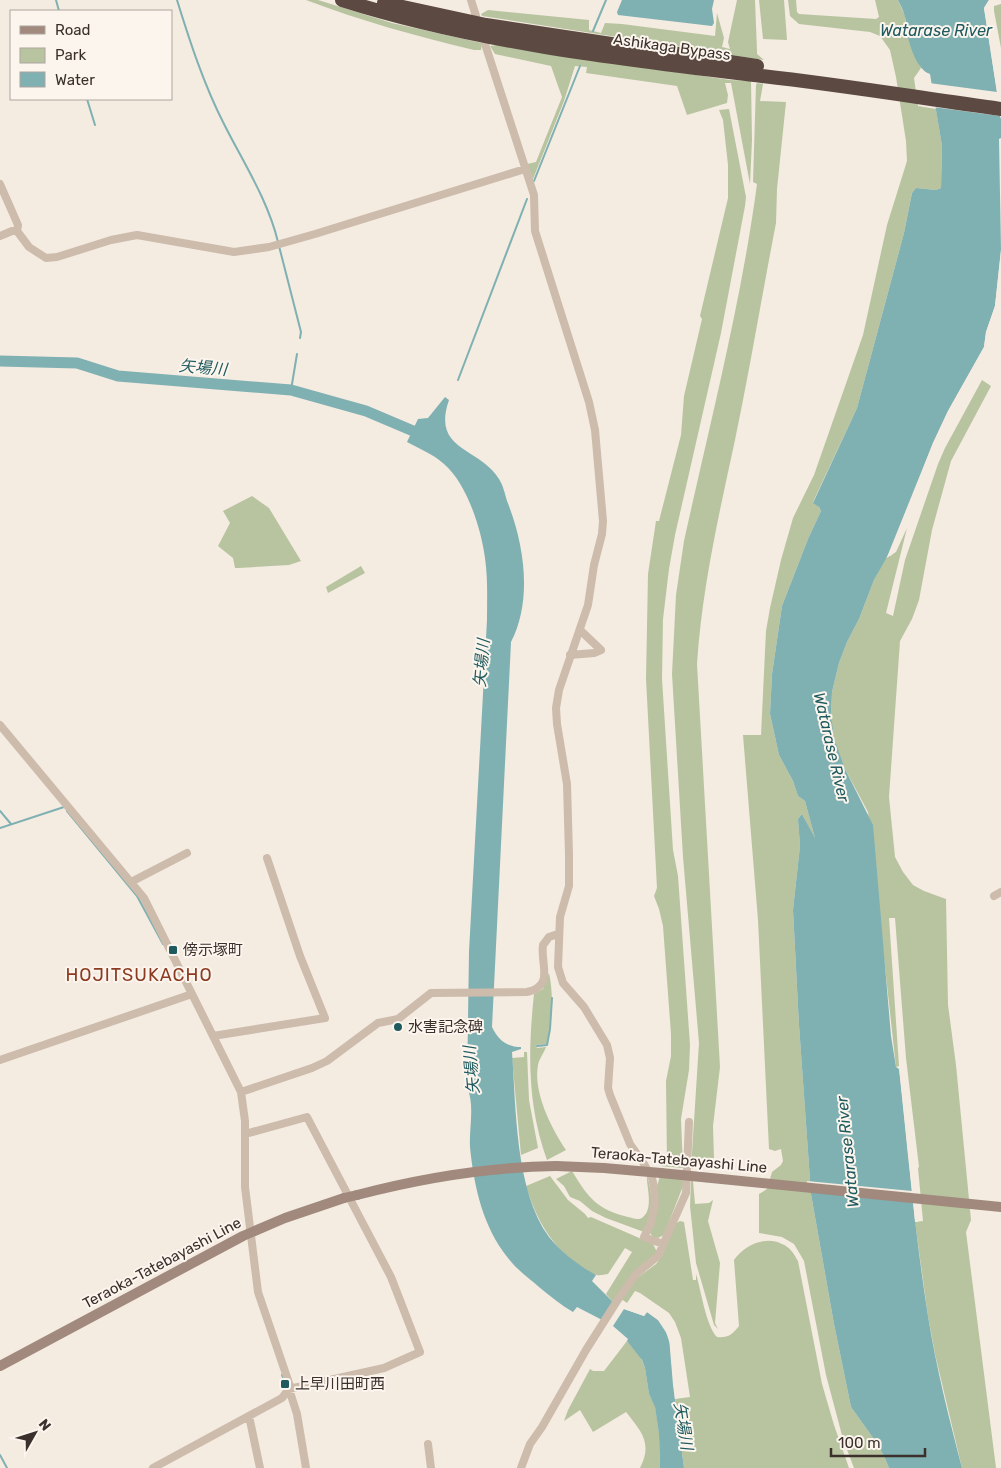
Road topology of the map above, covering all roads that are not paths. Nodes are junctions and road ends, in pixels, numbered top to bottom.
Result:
1 (342, 0) edge
2 (374, 0) edge
3 (471, 0) edge
4 (476, 16) dead end
5 (485, 44) dead end
6 (764, 71) junction
7 (1001, 100) edge
8 (1001, 109) edge
9 (526, 169) junction
10 (0, 184) edge
11 (18, 231) junction
12 (0, 236) edge
13 (580, 630) junction
14 (570, 656) junction
15 (0, 725) edge
16 (187, 853) dead end
17 (267, 858) dead end
18 (132, 882) junction
19 (558, 934) junction
20 (192, 994) junction
21 (213, 1036) junction
22 (0, 1060) edge
23 (241, 1092) junction
24 (689, 1122) dead end
25 (245, 1134) junction
26 (689, 1175) junction
27 (997, 1206) edge
28 (251, 1232) junction
29 (663, 1244) junction
30 (0, 1366) edge
31 (290, 1390) junction
32 (249, 1416) junction
33 (428, 1444) dead end
34 (154, 1468) edge
35 (260, 1468) edge
36 (306, 1468) edge
37 (432, 1468) edge
38 (521, 1468) edge

1 - 6 highway, Ashikaga Bypass
2 - 6 highway, Ashikaga Bypass
3 - 4 street
5 - 9 street
6 - 7 highway, Ashikaga Bypass
6 - 8 highway, Ashikaga Bypass
9 - 11 street
9 - 13 street
10 - 11 street
11 - 12 street
13 - 14 street
13 - 14 street
14 - 19 street
15 - 18 street
16 - 18 street
17 - 21 street
18 - 20 street
19 - 23 street
19 - 29 street
20 - 21 street
20 - 22 street
21 - 23 street
23 - 25 street
24 - 26 street
25 - 28 street
25 - 31 street
26 - 27 main road, Teraoka-Tatebayashi Line
26 - 28 main road, Teraoka-Tatebayashi Line, bridge
26 - 29 street
28 - 30 main road, Teraoka-Tatebayashi Line
28 - 31 street
29 - 38 street
31 - 32 street
31 - 36 street
32 - 34 street
32 - 35 street
33 - 37 street

